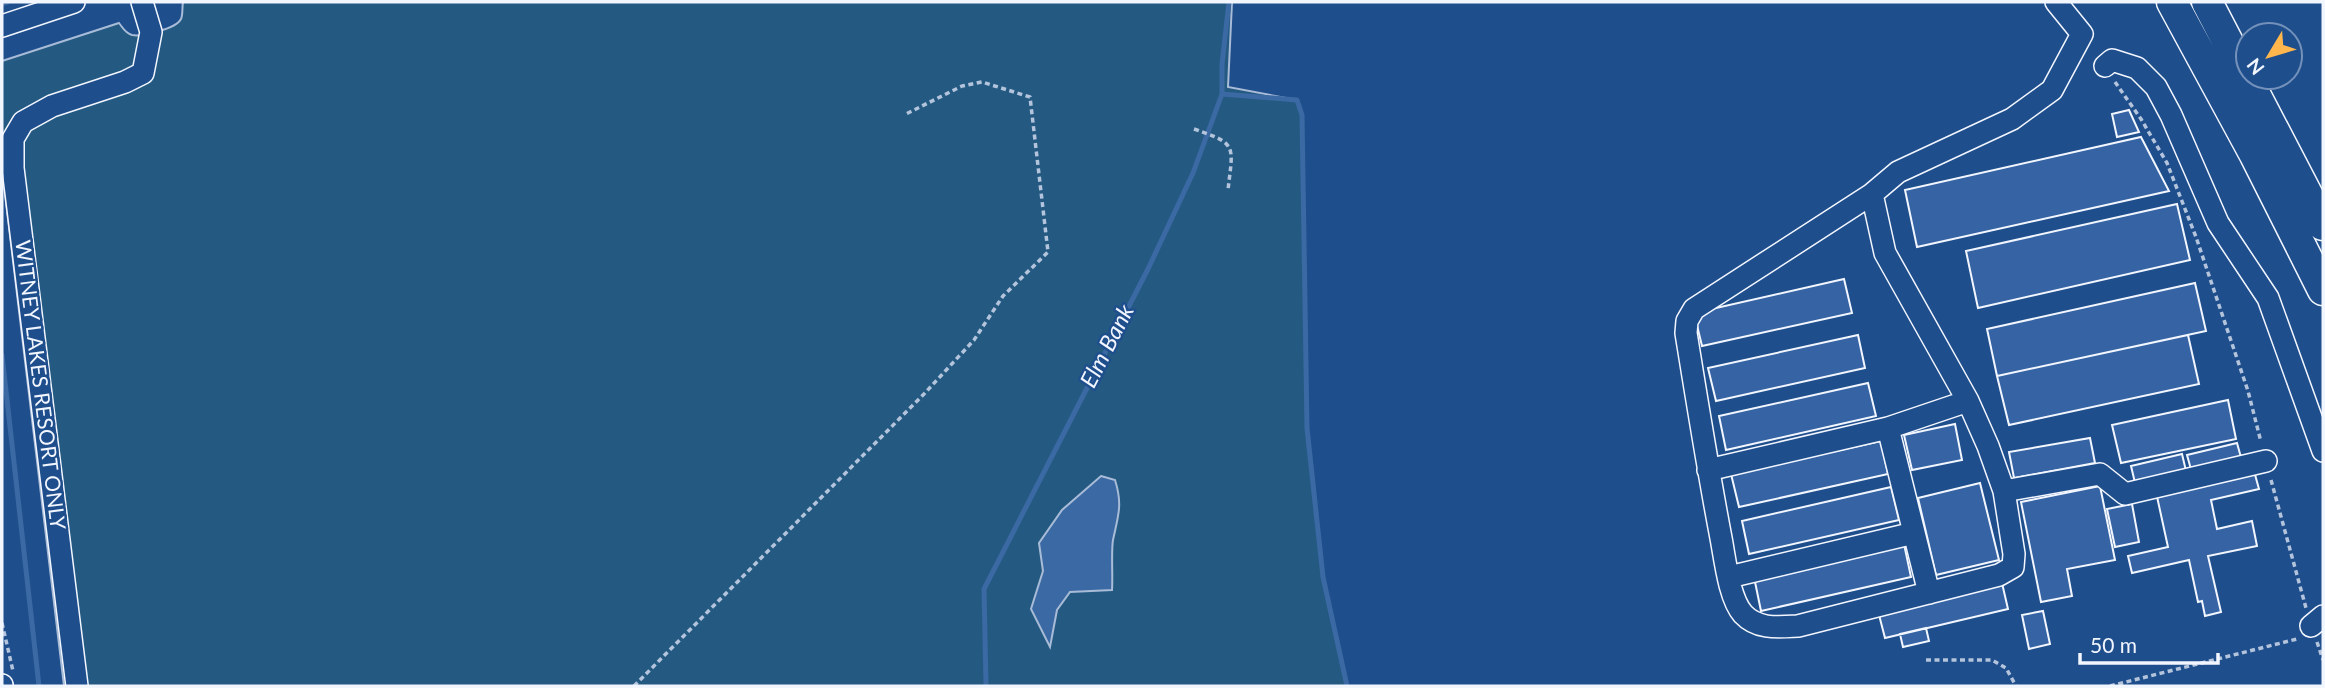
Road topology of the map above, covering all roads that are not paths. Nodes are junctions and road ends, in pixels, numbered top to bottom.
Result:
1 (74, 2) edge
2 (142, 2) edge
3 (2056, 2) edge
4 (2172, 2) edge
5 (2207, 2) edge
6 (2, 26) edge
7 (2105, 66) road end
8 (1872, 194) junction
9 (2323, 225) edge
10 (2323, 290) edge
11 (1968, 401) junction
12 (1888, 428) junction
13 (2323, 451) edge
14 (2266, 461) road end
15 (1709, 470) junction
16 (2004, 491) junction
17 (1914, 533) junction
18 (1728, 577) junction
19 (1929, 593) junction
20 (77, 686) edge

1 - 6 street
2 - 20 street, WITNEY LAKES RESORT ONLY
3 - 8 street
4 - 10 highway
5 - 9 highway
7 - 13 street
8 - 11 street
8 - 15 street
11 - 12 street
11 - 16 street
12 - 15 street
12 - 17 street
14 - 16 street
15 - 18 street
16 - 19 street
17 - 18 street
17 - 19 street
18 - 19 street

